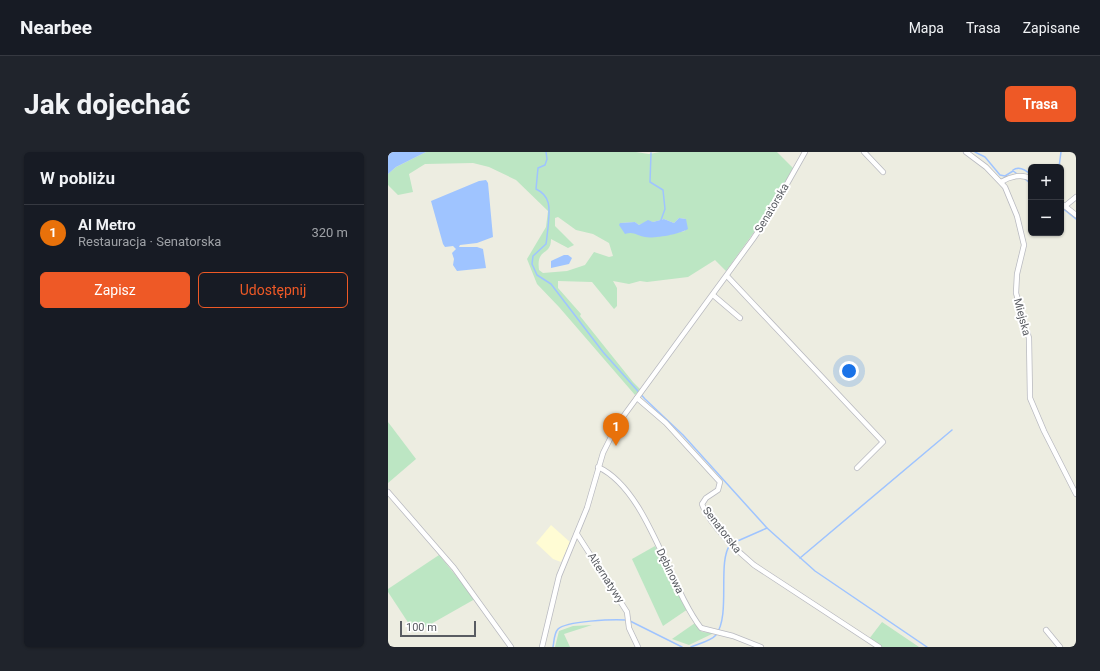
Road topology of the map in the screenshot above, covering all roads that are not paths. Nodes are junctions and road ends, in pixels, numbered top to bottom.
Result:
1 (805, 152) edge
2 (864, 152) edge
3 (966, 152) edge
4 (883, 172) dead end
5 (1028, 177) edge
6 (1001, 182) junction
7 (1076, 196) edge
8 (1064, 203) edge
9 (1064, 205) edge
10 (1076, 215) edge
11 (727, 276) junction
12 (713, 295) junction
13 (740, 318) dead end
14 (637, 398) junction
15 (598, 467) junction
16 (857, 468) dead end
17 (388, 492) edge
18 (1076, 494) edge
19 (577, 534) junction
20 (1046, 630) dead end
21 (511, 647) edge
22 (542, 647) edge
23 (638, 647) edge
24 (761, 647) edge
25 (879, 647) edge
26 (1060, 647) edge

1 - 11 street, Senatorska
2 - 4 street
3 - 6 street, Miejska
5 - 6 street
6 - 18 street, Miejska
7 - 8 street
9 - 10 street
11 - 12 street, Senatorska
11 - 16 street
12 - 13 street
12 - 14 street, Senatorska
14 - 15 street, Senatorska
14 - 25 street, Senatorska
15 - 19 street, Senatorska
15 - 24 street, Dębinowa
17 - 21 street
19 - 22 street, Senatorska
19 - 23 street, Alternatywy
20 - 26 street

